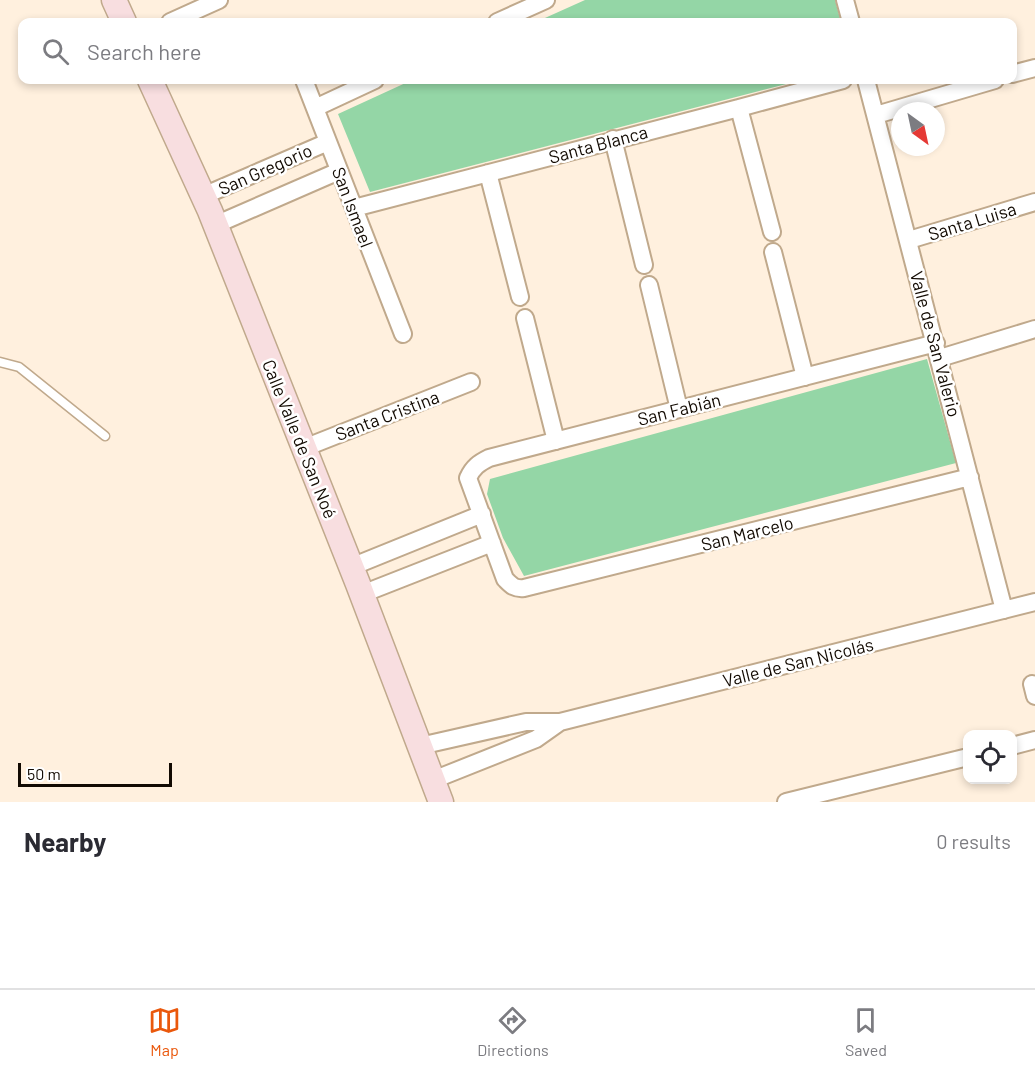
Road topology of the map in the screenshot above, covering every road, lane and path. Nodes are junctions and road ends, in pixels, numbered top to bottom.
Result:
1 (114, 0) edge
2 (219, 0) edge
3 (546, 0) edge
4 (845, 0) edge
5 (122, 18) edge
6 (179, 18) edge
7 (506, 18) edge
8 (850, 18) edge
9 (1035, 68) edge
10 (1017, 73) edge
11 (152, 84) edge
12 (306, 84) edge
13 (366, 84) edge
14 (828, 84) edge
15 (867, 84) edge
16 (981, 84) edge
17 (315, 108) junction
18 (740, 108) junction
19 (876, 115) junction
20 (614, 140) junction
21 (328, 142) junction
22 (339, 171) junction
23 (488, 172) junction
24 (203, 196) junction
25 (1035, 202) edge
26 (354, 208) junction
27 (215, 225) junction
28 (772, 232) dead end
29 (909, 240) junction
30 (773, 252) dead end
31 (644, 265) dead end
32 (649, 285) dead end
33 (520, 297) dead end
34 (525, 318) dead end
35 (1035, 329) edge
36 (403, 334) dead end
37 (938, 351) junction
38 (0, 362) edge
39 (805, 377) junction
40 (471, 382) dead end
41 (679, 409) junction
42 (105, 436) dead end
43 (556, 441) junction
44 (304, 448) junction
45 (970, 477) junction
46 (482, 514) junction
47 (492, 543) junction
48 (351, 567) junction
49 (524, 588) joint
50 (362, 594) junction
51 (1035, 602) edge
52 (1004, 610) junction
53 (560, 722) junction
54 (1035, 740) edge
55 (1017, 745) edge
56 (420, 746) junction
57 (963, 758) edge
58 (433, 780) junction
59 (441, 802) edge
60 (786, 802) edge

1 - 5 street
2 - 6 street
3 - 7 street
4 - 8 street
9 - 10 street
11 - 24 street, Calle Valle de San Noé
12 - 17 street, San Ismael
13 - 17 street
14 - 18 street, Santa Blanca
15 - 19 street, Valle de San Valerio
16 - 19 street
17 - 21 street, San Ismael
18 - 20 street, Santa Blanca
18 - 28 street
19 - 29 street, Valle de San Valerio
20 - 23 street, Santa Blanca
20 - 31 street
21 - 22 street, San Ismael
21 - 24 street, San Gregorio
22 - 26 street, San Ismael
22 - 27 street, San Gregorio
23 - 26 street, Santa Blanca
23 - 33 street
24 - 27 street, Calle Valle de San Noé
25 - 29 street, Santa Luisa
26 - 36 street, San Ismael
27 - 44 street, Calle Valle de San Noé
29 - 37 street, Valle de San Valerio
30 - 39 street
32 - 41 street
34 - 43 street
35 - 37 street, San Fabián
37 - 39 street, San Fabián
37 - 45 street, Valle de San Valerio
38 - 42 lane
39 - 41 street, San Fabián
40 - 44 street, Santa Cristina
41 - 43 street, San Fabián
43 - 46 street, San Fabián
44 - 48 street, Calle Valle de San Noé
45 - 49 street, San Marcelo
45 - 52 street, Valle de San Valerio
46 - 47 street, San Fabián
46 - 48 street
47 - 49 street, San Fabián
47 - 50 street
48 - 50 street, Calle Valle de San Noé
50 - 56 street, Calle Valle de San Noé
51 - 52 street, Valle de San Nicolás
52 - 53 street, Valle de San Nicolás
53 - 56 street, Valle de San Nicolás
53 - 58 street, Valle de San Nicolás
54 - 55 street
56 - 58 street, Calle Valle de San Noé
57 - 60 street
58 - 59 street, Calle Valle de San Noé

